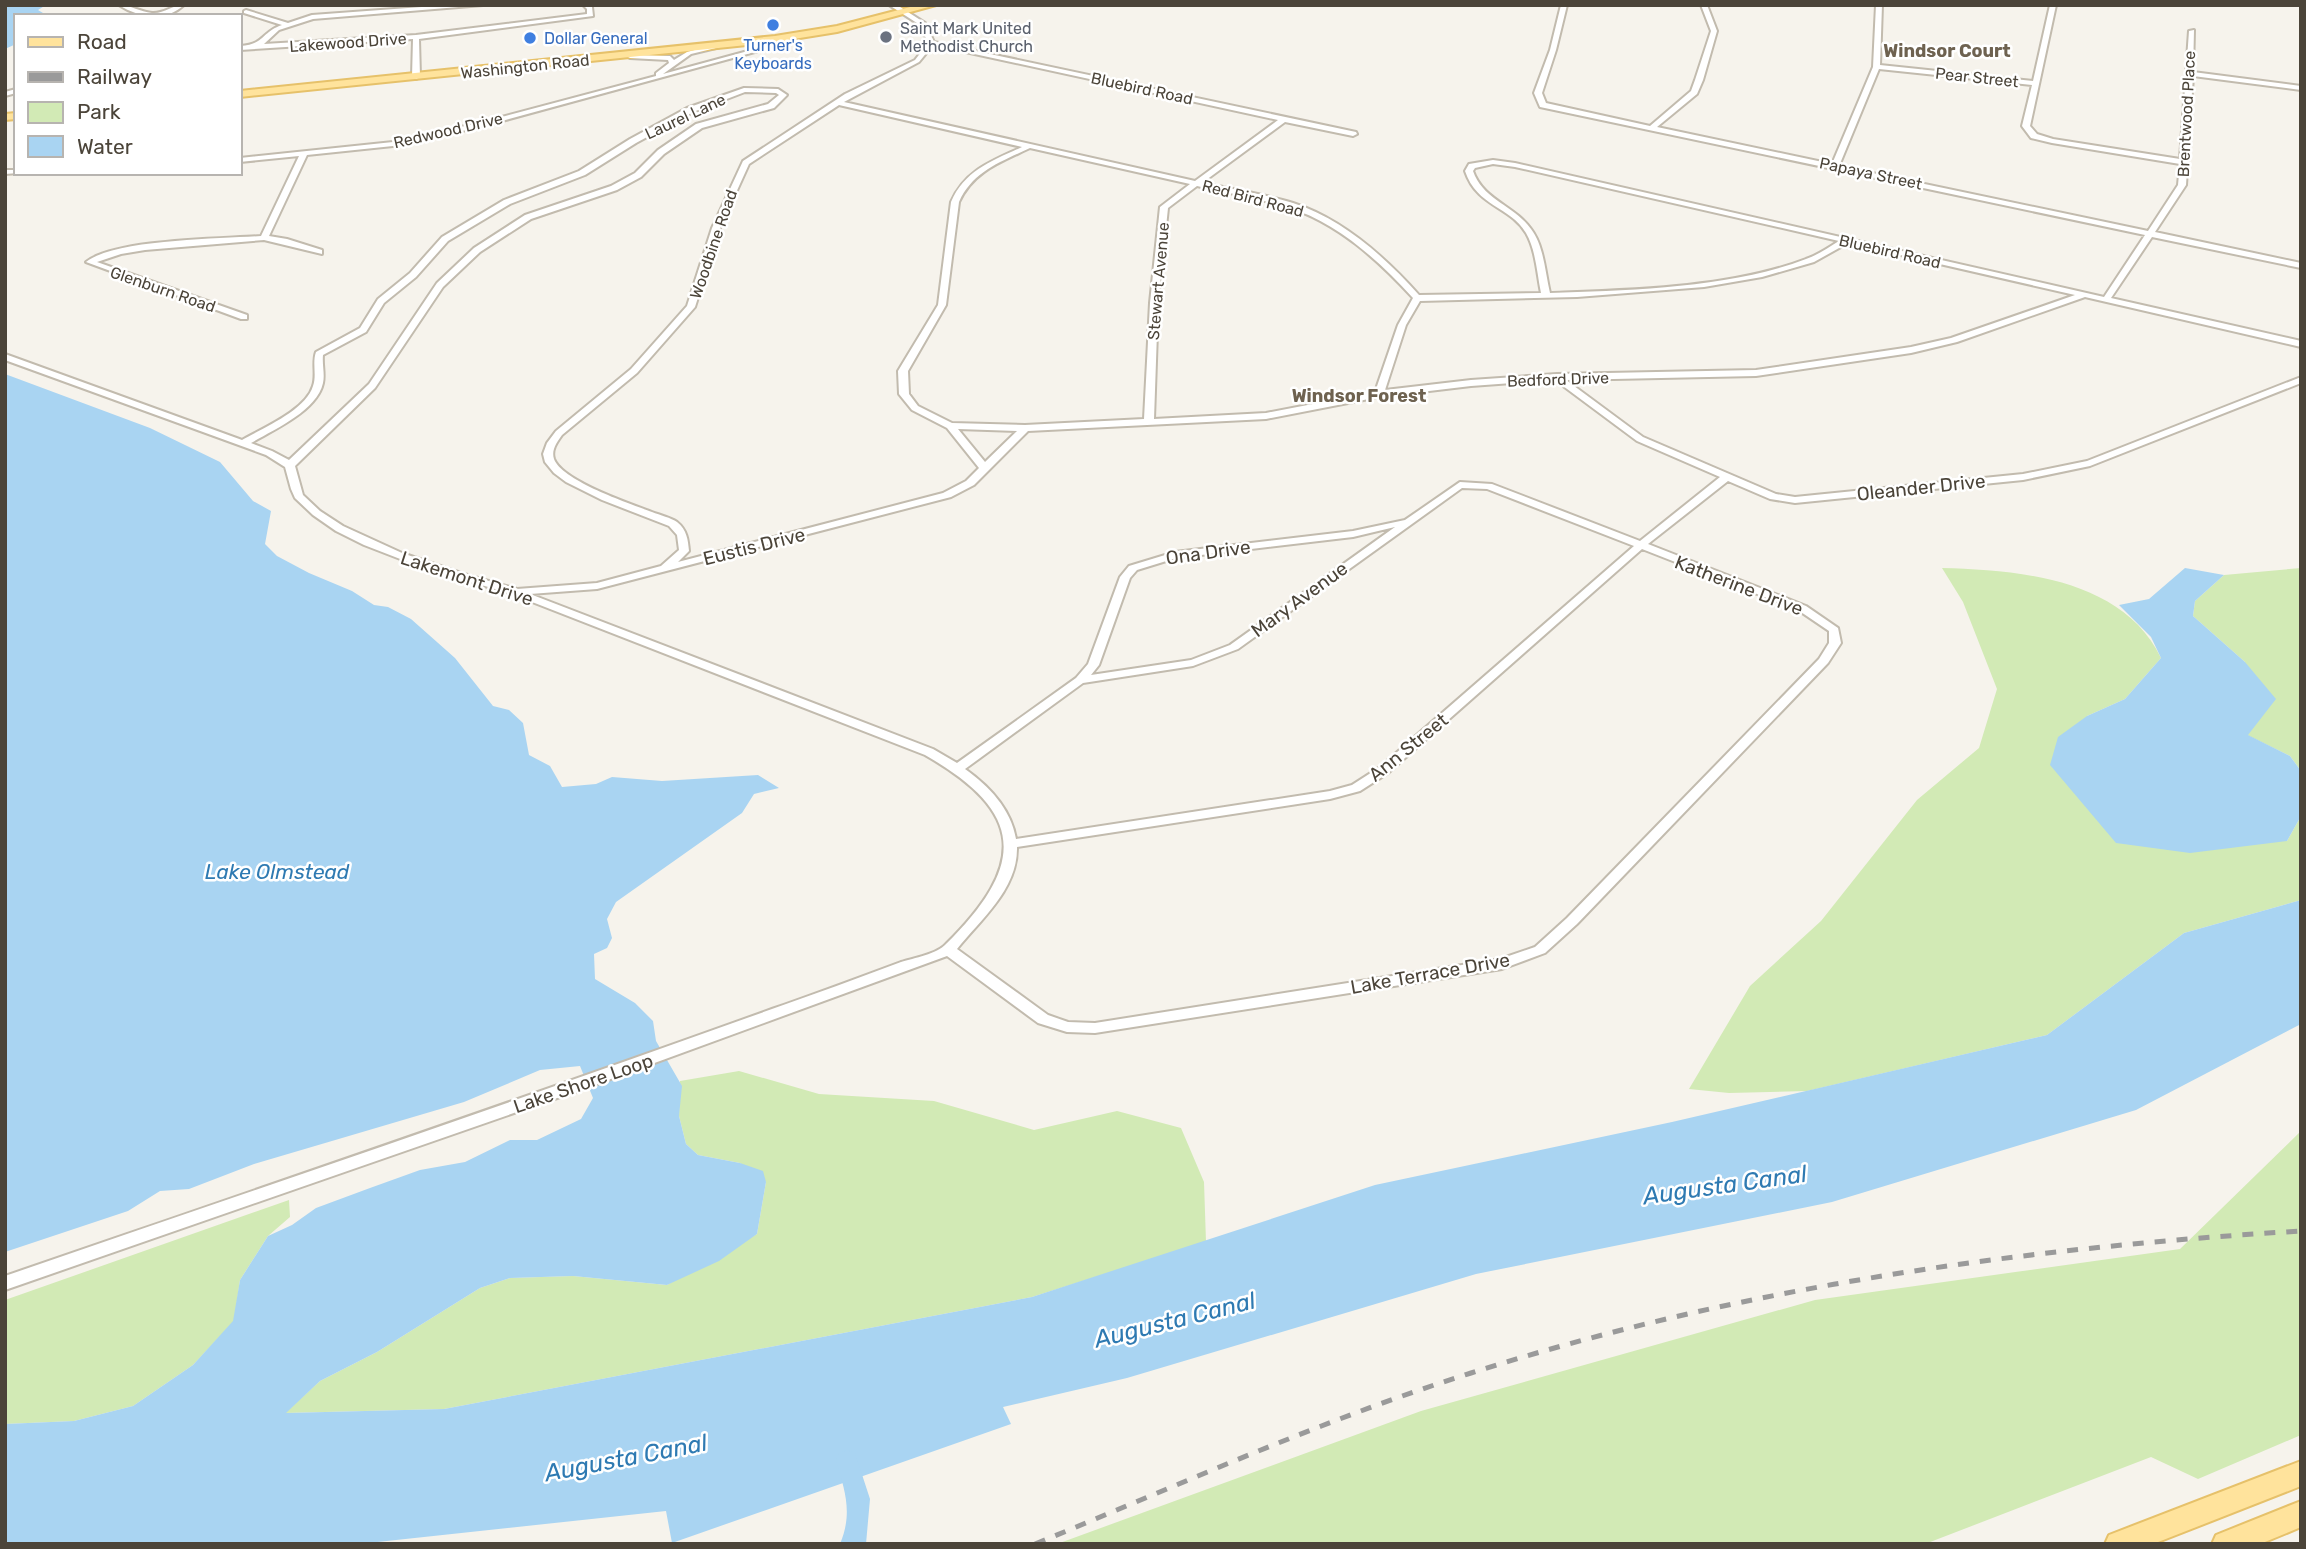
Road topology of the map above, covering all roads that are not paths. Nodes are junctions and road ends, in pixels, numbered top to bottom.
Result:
1 (121, 5) edge
2 (480, 5) edge
3 (586, 5) edge
4 (892, 5) edge
5 (932, 5) edge
6 (1564, 5) edge
7 (1704, 5) edge
8 (1868, 5) edge
9 (2053, 5) edge
10 (1878, 6) edge
11 (246, 12) dead end
12 (908, 12) junction
13 (144, 14) edge
14 (285, 24) junction
15 (2192, 31) dead end
16 (416, 37) junction
17 (931, 43) junction
18 (718, 46) junction
19 (257, 47) junction
20 (242, 48) edge
21 (759, 50) dead end
22 (617, 56) junction
23 (672, 62) junction
24 (1876, 67) junction
25 (2188, 73) junction
26 (416, 77) junction
27 (652, 78) junction
28 (2036, 83) junction
29 (2301, 88) edge
30 (242, 94) edge
31 (839, 103) junction
32 (1285, 118) junction
33 (1653, 127) junction
34 (1353, 134) dead end
35 (1029, 146) junction
36 (304, 154) junction
37 (242, 160) edge
38 (2184, 162) junction
39 (1835, 166) junction
40 (1199, 184) junction
41 (2151, 233) junction
42 (264, 238) junction
43 (1846, 241) junction
44 (319, 253) dead end
45 (2301, 266) edge
46 (1546, 294) junction
47 (2083, 295) junction
48 (1417, 299) junction
49 (2106, 300) junction
50 (244, 317) dead end
51 (2301, 344) edge
52 (5, 357) edge
53 (1557, 377) junction
54 (2301, 380) edge
55 (1379, 394) junction
56 (1149, 420) junction
57 (950, 426) junction
58 (1025, 428) junction
59 (243, 443) junction
60 (290, 465) junction
61 (984, 467) junction
62 (1726, 478) junction
63 (1408, 521) junction
64 (1640, 546) junction
65 (665, 568) junction
66 (597, 586) junction
67 (513, 591) junction
68 (564, 611) junction
69 (1834, 630) joint
70 (1080, 680) junction
71 (958, 768) junction
72 (1010, 844) junction
73 (949, 950) junction
74 (5, 1283) edge
75 (2301, 1473) edge
76 (2301, 1514) edge
77 (2119, 1544) edge
78 (2226, 1544) edge

1 - 13 street
2 - 14 street
3 - 16 street
4 - 12 street
5 - 12 main road, Washington Road
6 - 33 street, Papaya Street
7 - 33 street
8 - 10 street
9 - 28 street
10 - 24 street
11 - 14 street
12 - 17 street
12 - 18 main road, Washington Road
14 - 19 street
15 - 25 street, Brentwood Place
16 - 19 street, Lakewood Drive
16 - 26 street, Lakewood Drive
17 - 31 street, Woodbine Road
17 - 32 street, Bluebird Road
18 - 22 main road, Washington Road
18 - 23 street, Redwood Drive
19 - 20 street, Lakewood Drive
21 - 27 street, Redwood Drive
22 - 23 street
22 - 26 main road, Washington Road
23 - 27 street, Redwood Drive
24 - 28 street, Pear Street
24 - 39 street
25 - 29 street
25 - 38 street, Brentwood Place
26 - 30 main road, Washington Road
27 - 36 street, Redwood Drive
28 - 38 street
31 - 35 street, Red Bird Road
31 - 65 street, Woodbine Road
32 - 34 street, Bluebird Road
32 - 40 street, Stewart Avenue
33 - 39 street, Papaya Street
35 - 40 street, Red Bird Road
35 - 57 street
36 - 37 street, Redwood Drive
36 - 42 street
38 - 41 street, Brentwood Place
39 - 41 street, Papaya Street
40 - 48 street, Red Bird Road
40 - 56 street, Stewart Avenue
41 - 45 street, Papaya Street
41 - 49 street, Brentwood Place
42 - 44 street
42 - 50 street, Glenburn Road
43 - 46 street
43 - 46 street, Bluebird Road
43 - 47 street, Bluebird Road
46 - 48 street
47 - 49 street, Bluebird Road
47 - 53 street, Bedford Drive
48 - 55 street
49 - 51 street, Bluebird Road
52 - 59 street
53 - 55 street, Bedford Drive
53 - 62 street, Oleander Drive
54 - 62 street, Oleander Drive
55 - 56 street, Bedford Drive
56 - 58 street, Bedford Drive
57 - 58 street
57 - 61 street
58 - 61 street, Eustis Drive
59 - 60 street
59 - 60 street, Laurel Lane
60 - 67 street, Lakemont Drive
61 - 65 street, Eustis Drive
62 - 64 street, Ann Street
63 - 64 street, Mary Avenue
63 - 70 street, Mary Avenue
63 - 70 street, Ona Drive
64 - 69 street, Katherine Drive
64 - 72 street, Ann Street
65 - 66 street, Eustis Drive
66 - 67 street, Eustis Drive
66 - 68 street
67 - 68 street, Lakemont Drive
68 - 71 street, Lakemont Drive
69 - 73 street, Lake Terrace Drive
70 - 71 street, Mary Avenue
71 - 72 street, Lake Shore Loop
72 - 73 street, Lake Shore Loop
73 - 74 street, Lake Shore Loop
75 - 77 main road
76 - 78 main road

